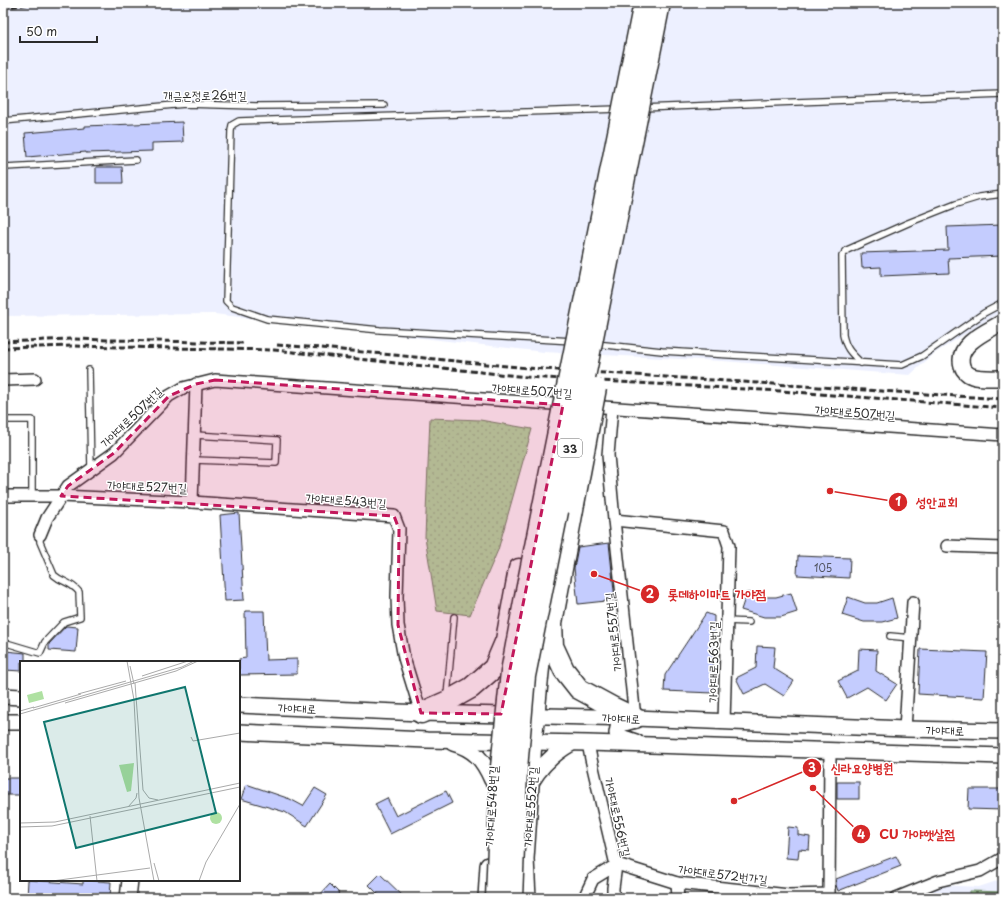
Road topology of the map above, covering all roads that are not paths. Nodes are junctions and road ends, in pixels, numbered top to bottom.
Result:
1 (631, 3) edge
2 (644, 3) edge
3 (660, 3) edge
4 (670, 3) edge
5 (1003, 94) edge
6 (384, 106) dead end
7 (3, 121) edge
8 (3, 157) edge
9 (136, 160) dead end
10 (1003, 194) edge
11 (1003, 304) edge
12 (1003, 322) edge
13 (861, 363) junction
14 (89, 370) dead end
15 (1003, 378) edge
16 (35, 379) dead end
17 (3, 380) edge
18 (196, 384) junction
19 (612, 408) junction
20 (3, 420) edge
21 (195, 435) junction
22 (1003, 435) edge
23 (194, 460) junction
24 (91, 470) junction
25 (3, 496) edge
26 (32, 496) junction
27 (61, 496) junction
28 (192, 502) junction
29 (614, 520) junction
30 (40, 535) joint
31 (947, 546) dead end
32 (1003, 548) edge
33 (913, 602) dead end
34 (528, 613) junction
35 (454, 617) dead end
36 (726, 621) junction
37 (749, 622) dead end
38 (890, 636) dead end
39 (911, 638) junction
40 (3, 642) edge
41 (543, 653) junction
42 (488, 673) junction
43 (580, 689) junction
44 (3, 696) edge
45 (20, 697) edge
46 (446, 702) junction
47 (240, 706) edge
48 (421, 713) junction
49 (501, 714) junction
50 (537, 716) junction
51 (639, 718) junction
52 (3, 722) edge
53 (20, 722) edge
54 (724, 722) junction
55 (906, 729) junction
56 (1003, 731) edge
57 (240, 732) edge
58 (441, 740) junction
59 (495, 741) junction
60 (534, 742) junction
61 (572, 743) junction
62 (588, 743) junction
63 (643, 745) junction
64 (830, 752) junction
65 (1003, 756) edge
66 (492, 780) junction
67 (532, 782) junction
68 (1003, 858) edge
69 (616, 865) junction
70 (130, 881) edge
71 (677, 883) junction
72 (789, 896) edge
73 (829, 896) edge
74 (128, 898) edge
75 (486, 898) edge
76 (496, 898) edge
77 (512, 898) edge
78 (528, 898) edge
79 (584, 898) edge
80 (613, 898) edge
81 (678, 898) edge
82 (896, 898) edge

1 - 42 highway
2 - 76 highway, 33, bridge
3 - 77 highway, 33, bridge
4 - 43 highway, bridge
5 - 13 lane
6 - 7 lane, 개금온정로26번길
8 - 9 lane
10 - 13 lane
11 - 13 lane
12 - 15 main road
14 - 24 lane, 가야대로507번길
16 - 17 street
18 - 19 street, 가야대로507번길
18 - 21 street, 가야대로527번길
18 - 24 street, 가야대로507번길
19 - 22 street, 가야대로507번길
19 - 29 street, 가야대로557번길
20 - 26 lane
21 - 23 street, 가야대로527번길
21 - 23 lane
23 - 28 street, 가야대로527번길
24 - 27 street, 가야대로507번길
25 - 26 street
26 - 27 street
27 - 28 street, 가야대로527번길
27 - 30 street, 가야대로507번길
28 - 48 street, 가야대로543번길
29 - 36 street, 가야대로563번길
29 - 51 street, 가야대로557번길
30 - 40 lane
31 - 32 street
33 - 39 street
34 - 41 main road, 가야대로552번길
34 - 42 main road
34 - 49 main road, 가야대로548번길
35 - 46 lane
36 - 37 lane
36 - 54 street, 가야대로563번길
38 - 39 lane
39 - 55 street
41 - 43 main road
41 - 50 main road, 가야대로552번길
42 - 46 highway
43 - 51 highway
44 - 45 main road
46 - 48 highway
47 - 48 main road, 가야대로
48 - 49 main road, 가야대로
49 - 50 main road, 가야대로
49 - 59 main road, 가야대로548번길
50 - 51 main road, 가야대로
50 - 60 main road, 가야대로552번길
51 - 54 main road, 가야대로
51 - 63 main road
52 - 53 main road
54 - 55 main road, 가야대로
55 - 56 main road, 가야대로
57 - 58 main road, 가야대로
58 - 59 main road, 가야대로
58 - 66 main road
59 - 60 main road, 가야대로
59 - 66 main road, 가야대로548번길
60 - 61 main road, 가야대로
60 - 67 main road, 가야대로552번길
61 - 62 main road, 가야대로
61 - 67 main road
62 - 63 main road, 가야대로
62 - 69 street, 가야대로556번길
63 - 64 main road, 가야대로
64 - 65 main road, 가야대로
64 - 73 street
66 - 75 main road, 가야대로548번길
67 - 78 main road, 가야대로552번길
68 - 82 street
69 - 71 street, 가야대로572번가길
69 - 79 street
69 - 80 street, 가야대로556번길
70 - 74 main road
71 - 72 street, 가야대로572번가길
71 - 81 street
72 - 73 street, 가야대로572번가길

